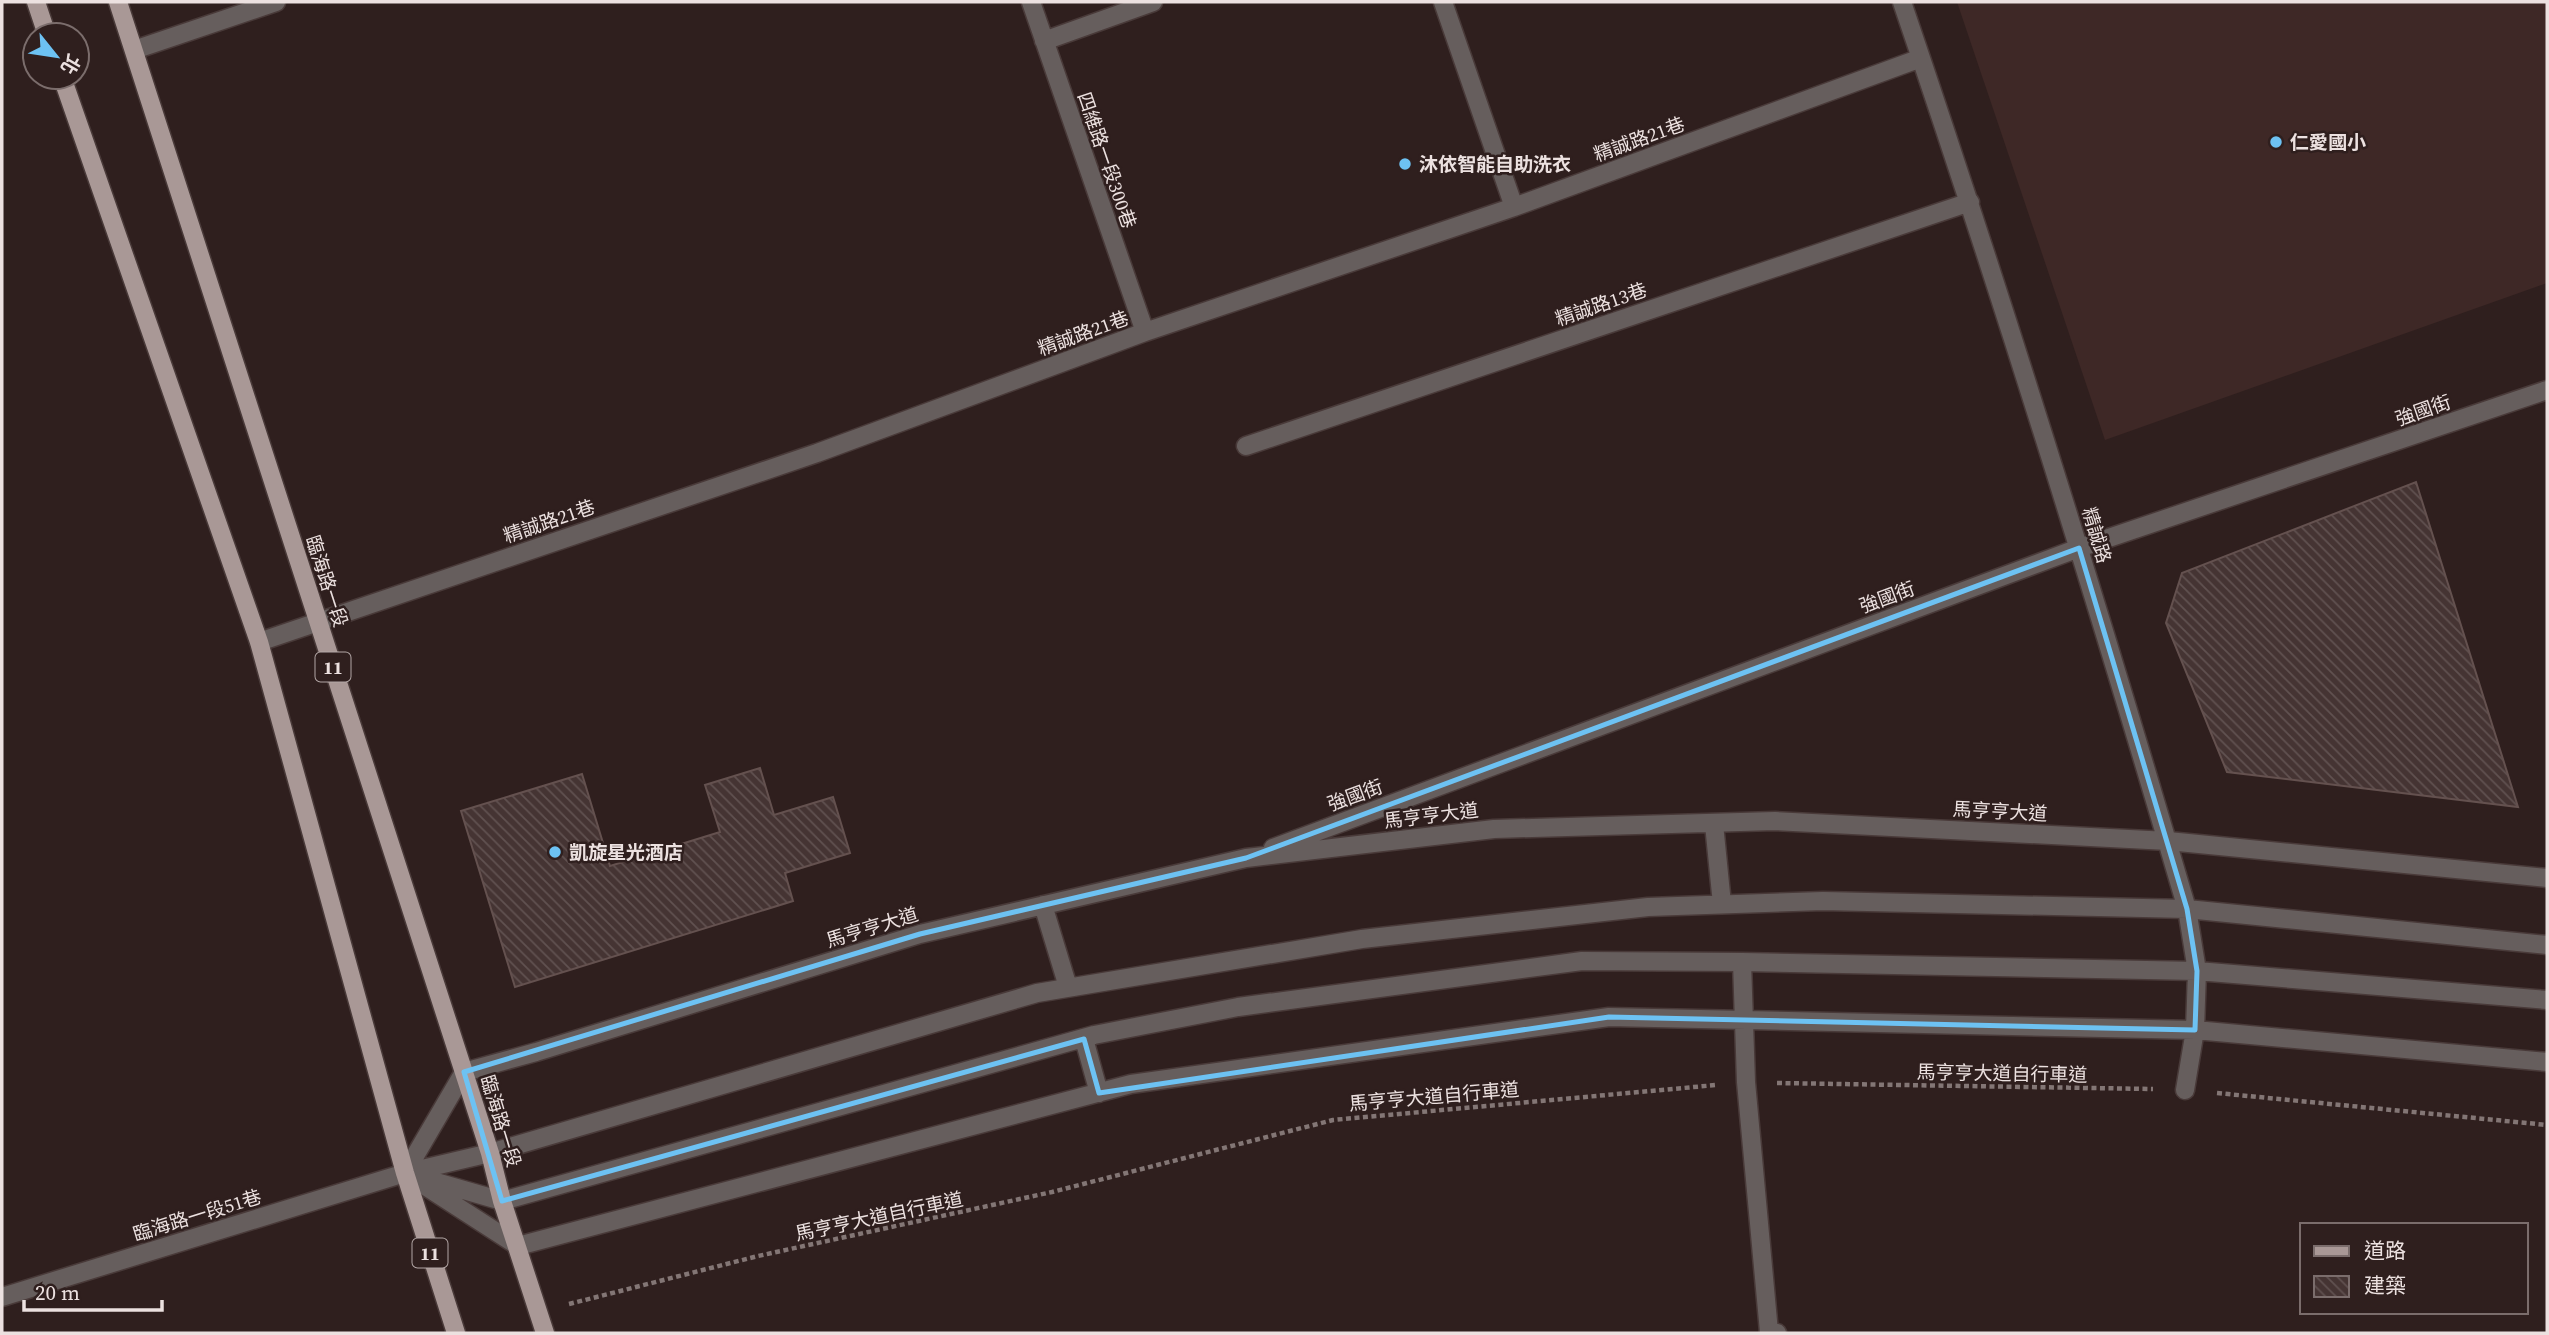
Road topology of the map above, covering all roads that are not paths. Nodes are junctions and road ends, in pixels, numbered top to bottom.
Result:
1 (36, 2) edge
2 (118, 2) edge
3 (276, 2) edge
4 (1031, 2) edge
5 (1153, 2) edge
6 (1443, 2) edge
7 (1902, 2) edge
8 (42, 21) edge
9 (1044, 41) junction
10 (134, 50) junction
11 (1921, 58) junction
12 (67, 91) edge
13 (1970, 202) junction
14 (1514, 207) junction
15 (1145, 332) junction
16 (2547, 390) edge
17 (1246, 446) dead end
18 (2079, 548) junction
19 (318, 621) junction
20 (259, 642) junction
21 (1714, 824) junction
22 (2168, 841) junction
23 (1246, 858) junction
24 (2547, 878) edge
25 (1722, 904) junction
26 (1043, 905) junction
27 (2187, 909) junction
28 (2547, 945) edge
29 (1742, 962) junction
30 (2197, 971) junction
31 (1068, 987) junction
32 (2547, 1000) edge
33 (1745, 1021) junction
34 (2195, 1030) junction
35 (1084, 1039) junction
36 (2547, 1062) edge
37 (464, 1072) junction
38 (2185, 1090) road end
39 (1099, 1093) junction
40 (490, 1153) junction
41 (405, 1173) junction
42 (502, 1201) junction
43 (517, 1246) junction
44 (2, 1297) edge
45 (456, 1333) edge
46 (545, 1333) edge
47 (1777, 1333) edge

1 - 8 main road
2 - 10 main road, 臨海路一段 / 11
3 - 10 street
4 - 9 street, 四維路一段300巷
5 - 9 street
6 - 14 street
7 - 11 street, 精誠路
9 - 15 street, 四維路一段300巷
10 - 19 main road, 臨海路一段 / 11
11 - 13 street, 精誠路
11 - 14 street, 精誠路21巷
12 - 20 main road, 11
13 - 17 street, 精誠路13巷
13 - 18 street, 精誠路
14 - 15 street, 精誠路21巷
15 - 19 street, 精誠路21巷
16 - 18 street, 強國街
18 - 22 street, 精誠路
18 - 23 street, 強國街
19 - 20 street, 精誠路21巷
19 - 37 main road, 臨海路一段 / 11
20 - 41 main road, 11
21 - 22 street, 馬亨亨大道
21 - 23 street, 馬亨亨大道
21 - 25 street
22 - 24 street, 馬亨亨大道
22 - 27 street, 精誠路
23 - 26 street, 馬亨亨大道
25 - 27 street
25 - 31 street
26 - 31 street
26 - 37 street, 馬亨亨大道
27 - 28 street
27 - 30 street, 精誠路
29 - 30 street
29 - 33 street
29 - 35 street
30 - 32 street
30 - 34 street, 精誠路
31 - 40 street
33 - 34 street
33 - 39 street
33 - 47 street
34 - 36 street
34 - 38 street, 精誠路
35 - 39 street
35 - 42 street
37 - 40 main road, 臨海路一段 / 11
37 - 41 street
39 - 43 street
40 - 41 street
40 - 42 main road, 臨海路一段 / 11
41 - 42 street
41 - 43 street
41 - 44 street, 臨海路一段51巷
41 - 45 main road, 11
42 - 43 main road, 臨海路一段 / 11
43 - 46 main road, 臨海路一段 / 11

